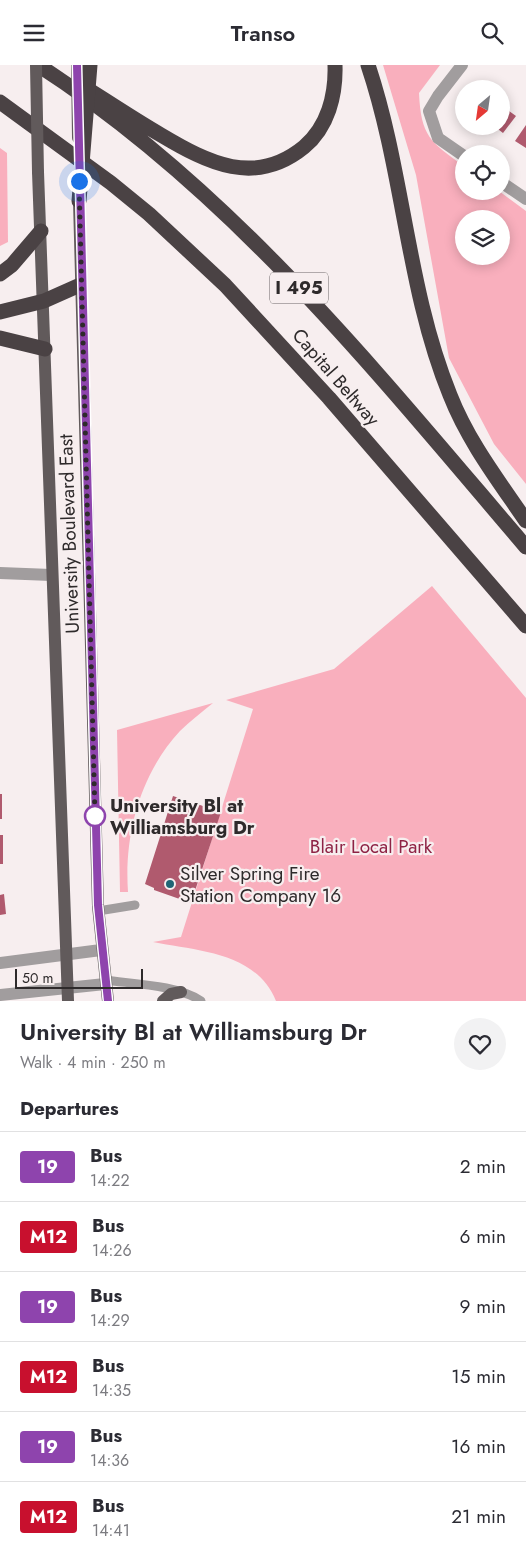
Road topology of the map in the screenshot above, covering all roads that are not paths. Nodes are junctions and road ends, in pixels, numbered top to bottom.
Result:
1 (37, 65) edge
2 (49, 65) edge
3 (77, 65) edge
4 (90, 65) edge
5 (335, 65) edge
6 (368, 65) edge
7 (462, 65) edge
8 (0, 103) edge
9 (0, 107) edge
10 (27, 121) junction
11 (455, 150) edge
12 (510, 188) edge
13 (526, 199) edge
14 (80, 201) junction
15 (41, 231) junction
16 (0, 274) edge
17 (80, 285) junction
18 (44, 301) junction
19 (0, 312) edge
20 (0, 338) edge
21 (45, 349) junction
22 (526, 521) edge
23 (526, 547) edge
24 (0, 573) edge
25 (51, 575) junction
26 (526, 626) edge
27 (135, 905) dead end
28 (98, 911) junction
29 (101, 951) junction
30 (66, 954) junction
31 (0, 963) edge
32 (105, 982) junction
33 (67, 988) junction
34 (180, 992) junction
35 (0, 995) edge
36 (68, 1001) edge
37 (108, 1001) edge
38 (163, 1001) edge
39 (201, 1001) edge

1 - 15 main road, University Boulevard East, bridge
1 - 23 highway, Capital Beltway / I 495
2 - 5 highway
3 - 14 main road, University Boulevard East, bridge
4 - 14 highway, bridge
6 - 22 highway
7 - 11 street
8 - 10 highway, Capital Beltway / I 495
9 - 10 highway
10 - 26 highway, Capital Beltway / I 495
12 - 13 street
14 - 17 main road, University Boulevard East
15 - 16 highway
15 - 18 main road, University Boulevard East
17 - 18 highway
17 - 28 main road, University Boulevard East
18 - 19 highway
18 - 21 main road, University Boulevard East
20 - 21 highway
21 - 25 main road, University Boulevard East
24 - 25 street
25 - 30 main road, University Boulevard East
27 - 28 lane
28 - 29 main road, University Boulevard East
29 - 30 street
29 - 32 main road, University Boulevard East
30 - 31 street
30 - 33 main road, University Boulevard East
32 - 33 street
32 - 34 lane
32 - 37 main road, University Boulevard East
33 - 35 street
33 - 36 main road, University Boulevard East
34 - 38 main road
34 - 39 lane

